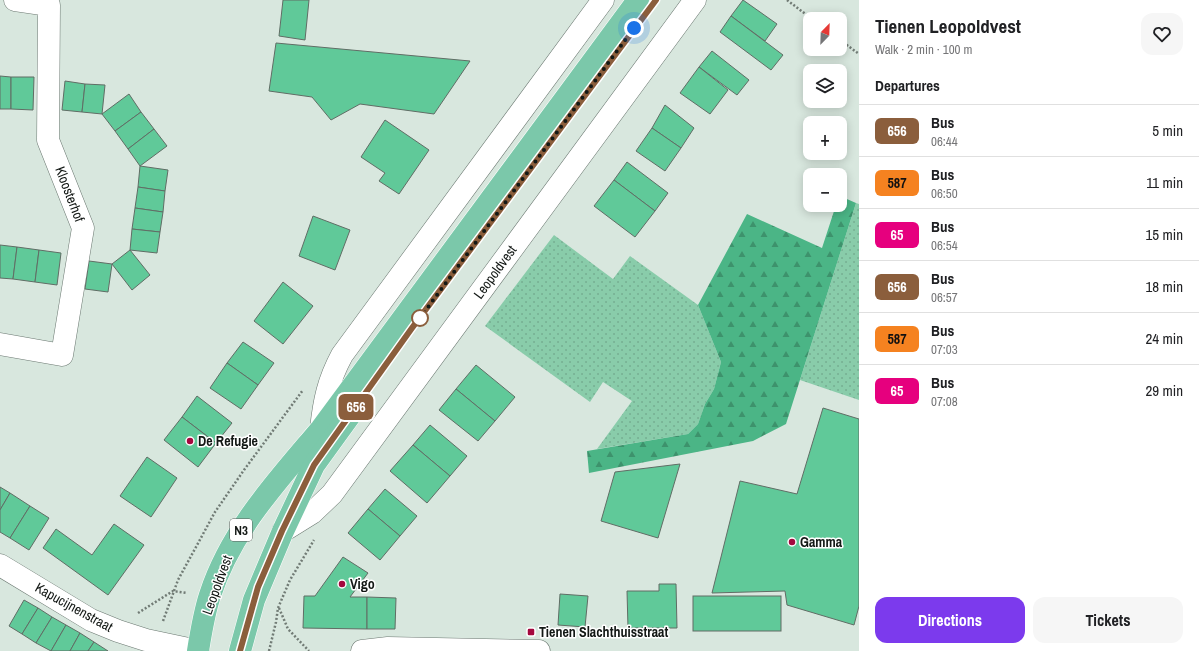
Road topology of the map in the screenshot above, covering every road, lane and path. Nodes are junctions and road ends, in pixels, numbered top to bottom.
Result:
1 (16, 0) edge
2 (603, 0) edge
3 (638, 0) edge
4 (656, 0) edge
5 (695, 0) edge
6 (787, 0) edge
7 (803, 12) edge
8 (847, 45) edge
9 (859, 54) edge
10 (0, 344) edge
11 (321, 429) junction
12 (282, 531) junction
13 (0, 565) edge
14 (192, 593) dead end
15 (134, 614) dead end
16 (198, 651) edge
17 (240, 651) edge
18 (269, 651) edge
19 (309, 651) edge
20 (362, 651) edge
21 (539, 651) edge

1 - 10 street, Kloosterhof
2 - 11 street
3 - 11 main road, Leopoldvest / N3
4 - 12 main road
5 - 12 street, Leopoldvest
6 - 7 path
8 - 9 path
11 - 16 main road, Leopoldvest / N3
12 - 17 main road
13 - 16 street, Kapucijnenstraat
14 - 15 path
18 - 19 path
20 - 21 street

